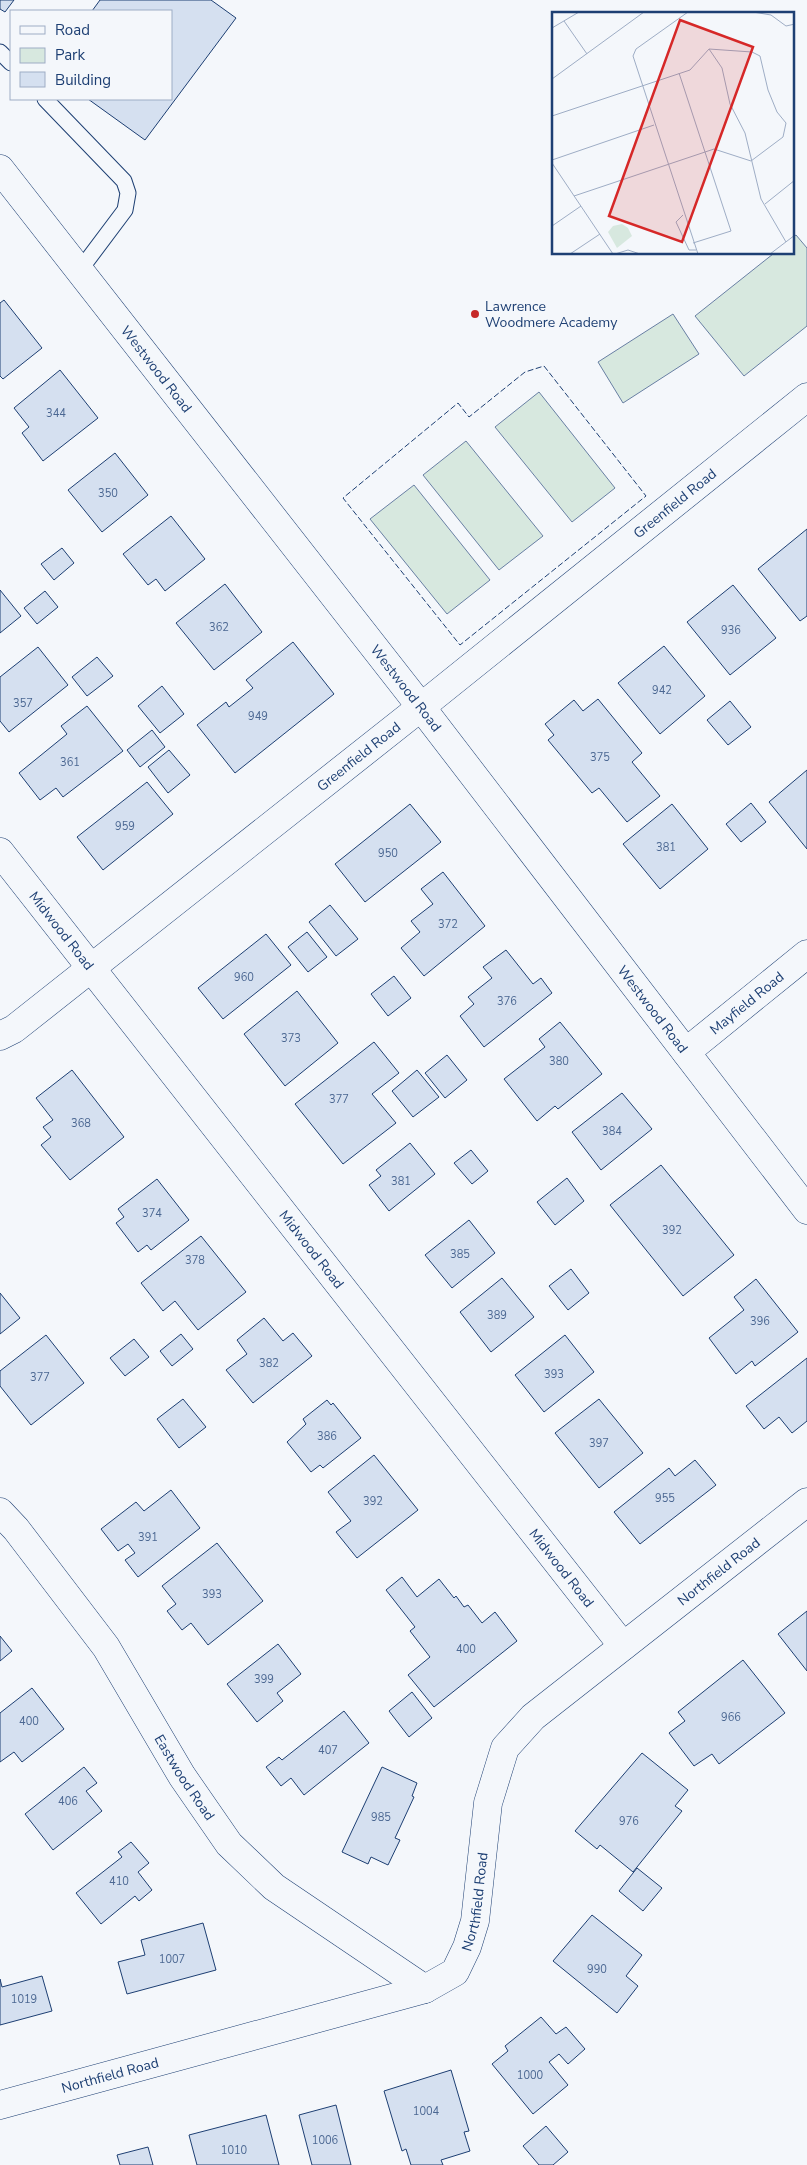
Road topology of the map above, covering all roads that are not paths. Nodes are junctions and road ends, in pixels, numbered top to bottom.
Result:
1 (0, 52) edge
2 (10, 62) edge
3 (46, 100) edge
4 (0, 168) edge
5 (80, 270) junction
6 (807, 397) edge
7 (422, 707) junction
8 (0, 852) edge
9 (807, 954) edge
10 (92, 968) junction
11 (0, 1036) edge
12 (686, 1052) junction
13 (807, 1210) edge
14 (807, 1502) edge
15 (0, 1512) edge
16 (623, 1646) junction
17 (425, 1989) junction
18 (0, 2105) edge

1 - 2 lane
3 - 5 lane
4 - 5 street, Westwood Road
5 - 7 street, Westwood Road
6 - 7 street, Greenfield Road
7 - 10 street, Greenfield Road
7 - 12 street, Westwood Road
8 - 10 street, Midwood Road
9 - 12 street, Mayfield Road
10 - 11 street, Greenfield Road
10 - 16 street, Midwood Road
12 - 13 street, Westwood Road
14 - 16 street, Northfield Road
15 - 17 street, Eastwood Road
16 - 17 street, Northfield Road
17 - 18 street, Northfield Road

